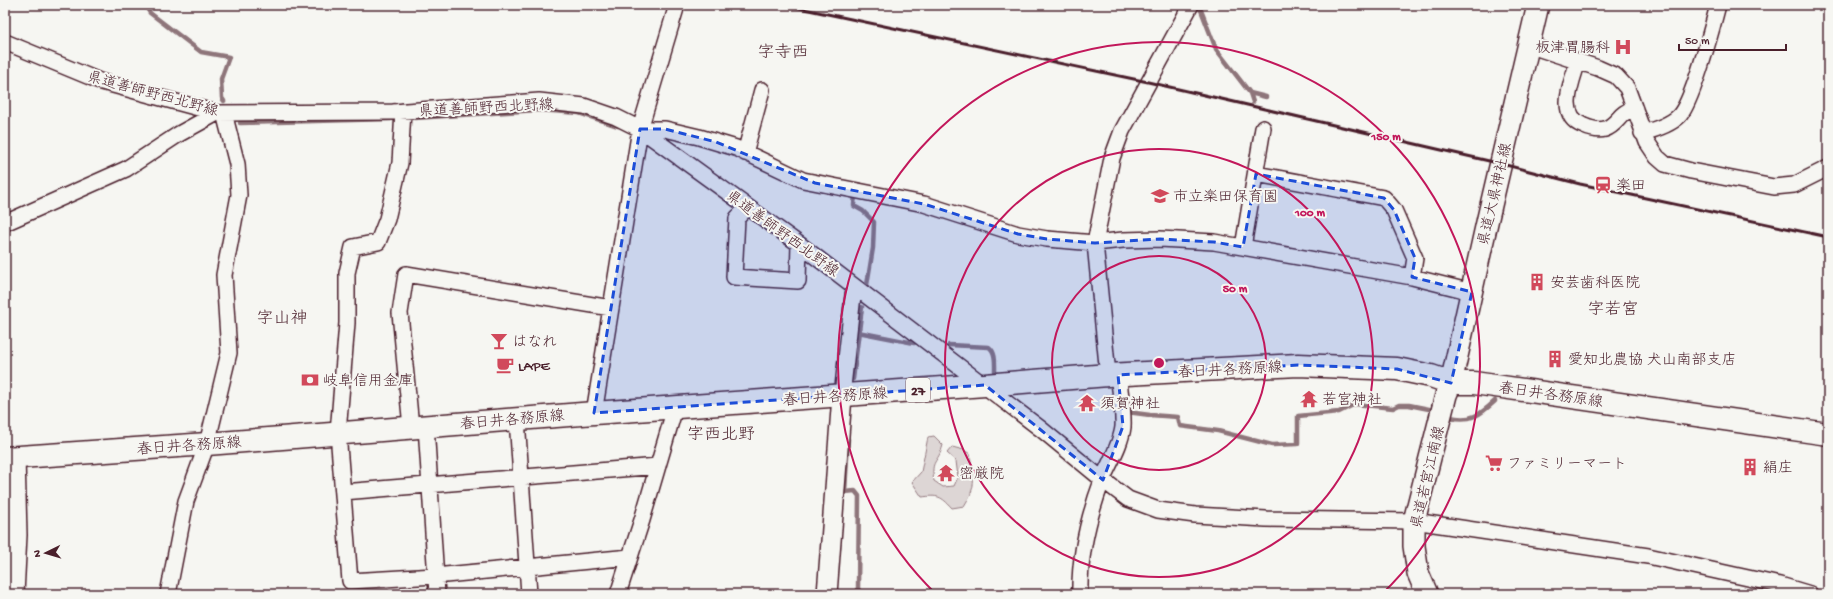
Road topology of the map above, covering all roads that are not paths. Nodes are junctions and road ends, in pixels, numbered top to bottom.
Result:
1 (677, 5) edge
2 (1191, 5) edge
3 (1538, 5) edge
4 (1718, 5) edge
5 (5, 42) edge
6 (1528, 46) junction
7 (1578, 61) junction
8 (762, 90) dead end
9 (1635, 108) junction
10 (403, 112) junction
11 (220, 113) junction
12 (1263, 128) dead end
13 (640, 129) junction
14 (1642, 133) junction
15 (745, 153) junction
16 (1828, 168) edge
17 (1256, 174) junction
18 (748, 207) junction
19 (5, 223) edge
20 (1095, 243) junction
21 (799, 244) junction
22 (1243, 247) junction
23 (1412, 277) junction
24 (854, 286) junction
25 (1472, 292) junction
26 (610, 308) junction
27 (1113, 375) junction
28 (1451, 384) junction
29 (985, 386) junction
30 (842, 396) junction
31 (675, 408) junction
32 (594, 413) junction
33 (517, 419) junction
34 (419, 427) junction
35 (338, 433) junction
36 (1828, 434) edge
37 (207, 444) junction
38 (10, 458) edge
39 (658, 466) junction
40 (521, 477) junction
41 (1102, 480) junction
42 (430, 485) junction
43 (343, 492) junction
44 (1414, 521) junction
45 (630, 557) junction
46 (527, 566) junction
47 (435, 576) junction
48 (350, 587) edge
49 (1776, 589) edge
50 (14, 594) edge
51 (168, 594) edge
52 (437, 594) edge
53 (529, 594) edge
54 (618, 594) edge
55 (827, 594) edge
56 (1080, 594) edge
57 (1427, 594) edge
58 (1810, 594) edge

1 - 13 street
2 - 20 street
3 - 6 main road, 県道大県神社線
4 - 14 street
5 - 11 street, 県道善師野西北野線
6 - 7 street
6 - 25 main road, 県道大県神社線
7 - 9 street
7 - 9 street
8 - 15 street
9 - 14 street
10 - 11 street, 県道善師野西北野線
10 - 13 street, 県道善師野西北野線
10 - 35 street
11 - 19 street
11 - 37 street
12 - 17 street
13 - 15 street
13 - 18 street, 県道善師野西北野線
13 - 26 street
14 - 16 street
15 - 20 street
17 - 22 street
17 - 23 street
18 - 21 street, 県道善師野西北野線
18 - 21 street
20 - 22 street
20 - 27 street
21 - 24 street, 県道善師野西北野線
22 - 23 street
23 - 25 street
24 - 29 street, 県道善師野西北野線
24 - 30 street
25 - 28 main road, 県道大県神社線
26 - 32 street
26 - 34 street
27 - 28 main road, 春日井各務原線 / 27
27 - 29 main road, 春日井各務原線 / 27
27 - 41 street
28 - 36 main road, 春日井各務原線 / 27
28 - 44 main road, 県道若宮江南線
29 - 30 main road, 春日井各務原線 / 27
29 - 41 street, 県道善師野西北野線
30 - 31 main road, 春日井各務原線 / 27
30 - 55 street
31 - 32 main road, 春日井各務原線 / 27
31 - 39 street
32 - 33 main road, 春日井各務原線 / 27
33 - 34 main road, 春日井各務原線 / 27
33 - 40 street
34 - 35 main road, 春日井各務原線 / 27
34 - 42 street
35 - 37 main road, 春日井各務原線 / 27
35 - 43 street
37 - 38 main road, 春日井各務原線 / 27
37 - 51 street
38 - 50 street
39 - 40 street
39 - 45 street
40 - 42 street
40 - 46 street
41 - 44 street, 県道善師野西北野線
41 - 56 street
42 - 43 street
42 - 47 street
43 - 48 street
44 - 49 street, 県道善師野西北野線
44 - 57 main road, 県道若宮江南線
45 - 46 street
45 - 54 street
46 - 47 street
46 - 53 street
47 - 48 street
47 - 52 street
49 - 58 street, 県道善師野西北野線

